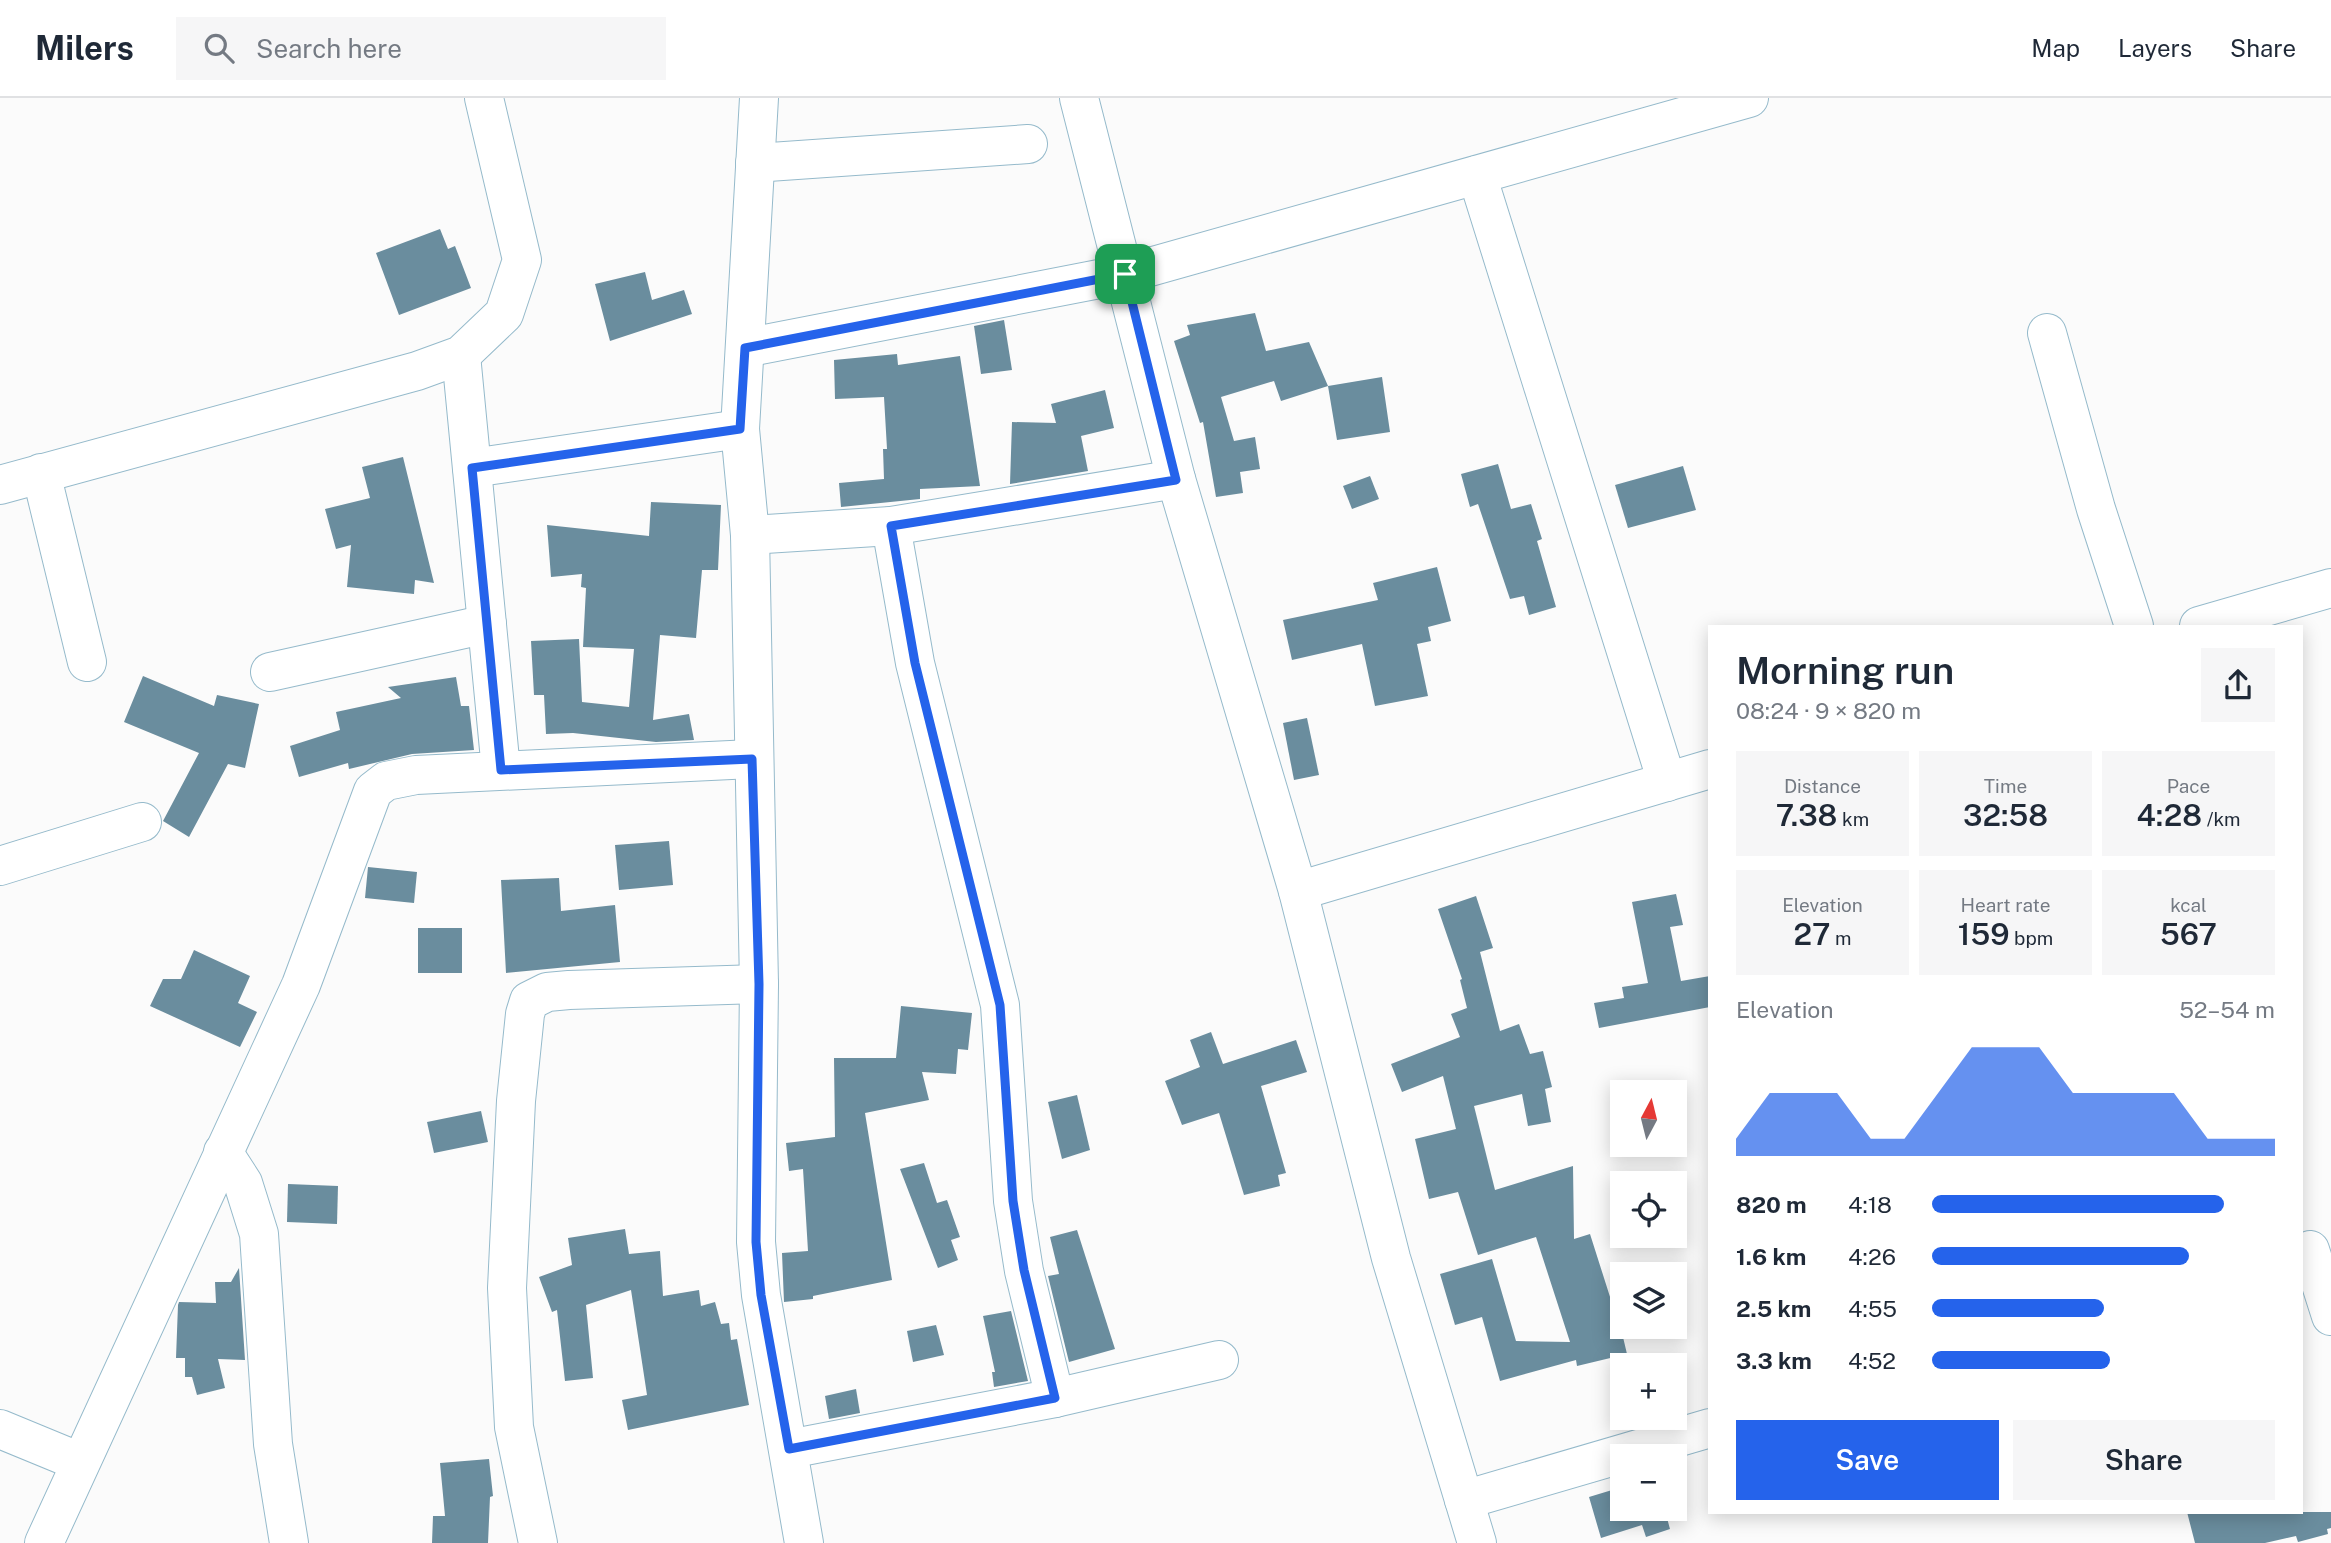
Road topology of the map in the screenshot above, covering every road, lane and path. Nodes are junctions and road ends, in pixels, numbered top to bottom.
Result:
1 (484, 98) edge
2 (759, 98) edge
3 (1079, 98) edge
4 (1749, 98) edge
5 (1028, 144) dead end
6 (755, 163) junction
7 (1477, 176) junction
8 (1125, 274) junction
9 (2048, 333) dead end
10 (745, 348) junction
11 (461, 355) junction
12 (740, 429) junction
13 (472, 468) junction
14 (41, 473) junction
15 (1176, 480) junction
16 (0, 485) edge
17 (891, 526) junction
18 (750, 535) junction
19 (2331, 588) edge
20 (487, 624) junction
21 (2134, 625) edge
22 (2202, 625) edge
23 (87, 662) dead end
24 (270, 672) dead end
25 (752, 759) junction
26 (501, 770) junction
27 (1708, 770) edge
28 (1667, 782) junction
29 (142, 822) dead end
30 (0, 866) edge
31 (1298, 891) junction
32 (759, 984) junction
33 (223, 1152) junction
34 (2314, 1249) edge
35 (2331, 1316) edge
36 (1219, 1360) dead end
37 (1055, 1398) junction
38 (0, 1429) edge
39 (1708, 1429) edge
40 (789, 1449) junction
41 (80, 1462) junction
42 (1464, 1500) junction
43 (44, 1543) edge
44 (289, 1543) edge
45 (538, 1543) edge
46 (804, 1543) edge
47 (1477, 1543) edge

1 - 11 street
2 - 6 street
3 - 8 street
4 - 7 street
5 - 6 street
6 - 10 street
7 - 8 street
7 - 28 street
8 - 10 street
8 - 15 street
9 - 21 street
10 - 12 street
11 - 13 street
11 - 14 street
12 - 13 street
12 - 18 street
13 - 20 street
14 - 16 street
14 - 23 street
15 - 17 street
15 - 31 street
17 - 18 street
17 - 37 street
18 - 25 street
19 - 22 street
20 - 24 street
20 - 26 street
25 - 26 street
25 - 32 street
26 - 33 street
27 - 28 street
28 - 31 street
29 - 30 street
31 - 42 street
32 - 40 street
32 - 45 street
33 - 41 street
33 - 44 street
34 - 35 street
36 - 37 street
37 - 40 street
38 - 41 street
39 - 42 street
40 - 46 street
41 - 43 street
42 - 47 street

